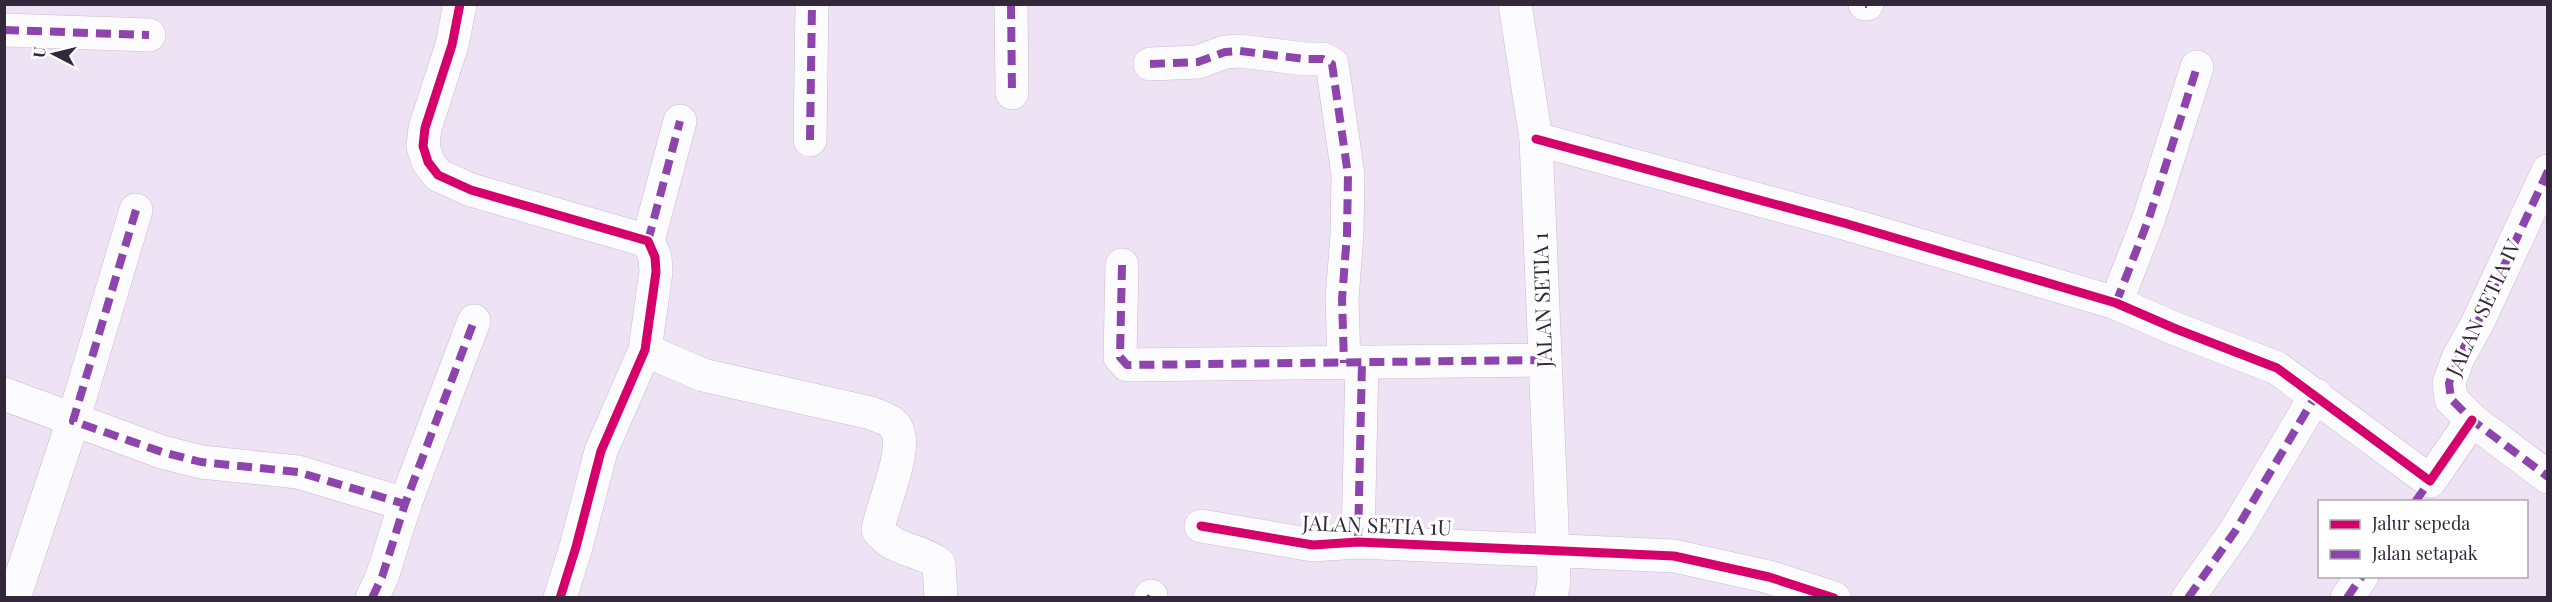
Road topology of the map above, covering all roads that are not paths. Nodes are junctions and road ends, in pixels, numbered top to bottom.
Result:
1 (460, 4) edge
2 (812, 4) edge
3 (1011, 4) edge
4 (1515, 4) edge
5 (4, 30) edge
6 (149, 35) dead end
7 (1149, 64) dead end
8 (2197, 68) dead end
9 (1012, 93) dead end
10 (680, 121) dead end
11 (1536, 139) junction
12 (810, 140) dead end
13 (2547, 171) edge
14 (136, 210) dead end
15 (648, 241) junction
16 (1122, 265) dead end
17 (2116, 303) junction
18 (474, 321) dead end
19 (645, 350) junction
20 (1545, 360) junction
21 (1353, 362) junction
22 (4, 394) edge
23 (2316, 395) junction
24 (2472, 420) junction
25 (73, 421) junction
26 (2547, 477) edge
27 (2423, 491) edge
28 (405, 504) junction
29 (1201, 526) dead end
30 (1359, 542) junction
31 (1553, 551) junction
32 (2361, 578) edge
33 (14, 597) edge
34 (372, 597) edge
35 (560, 597) edge
36 (941, 597) edge
37 (1551, 597) edge
38 (1834, 597) edge
39 (2188, 597) edge
40 (2347, 597) edge

1 - 15 street
2 - 12 street
3 - 9 street
4 - 11 street, JALAN SETIA 1
5 - 6 street
7 - 21 street
8 - 17 street
10 - 15 street
11 - 17 street
11 - 20 street, JALAN SETIA 1
13 - 24 street, JALAN SETIA IV
14 - 25 street
15 - 19 street
16 - 21 street
17 - 23 street
18 - 28 street
19 - 35 street
19 - 36 street
20 - 21 street
20 - 31 street, JALAN SETIA 1
21 - 30 street
22 - 25 street
23 - 27 street
23 - 39 street
24 - 26 street, JALAN SETIA IV
24 - 27 street
25 - 28 street
25 - 33 street
28 - 34 street
29 - 30 street, JALAN SETIA 1U
30 - 31 street, JALAN SETIA 1U
31 - 37 street, JALAN SETIA 1
31 - 38 street, JALAN SETIA 1U
32 - 40 street

